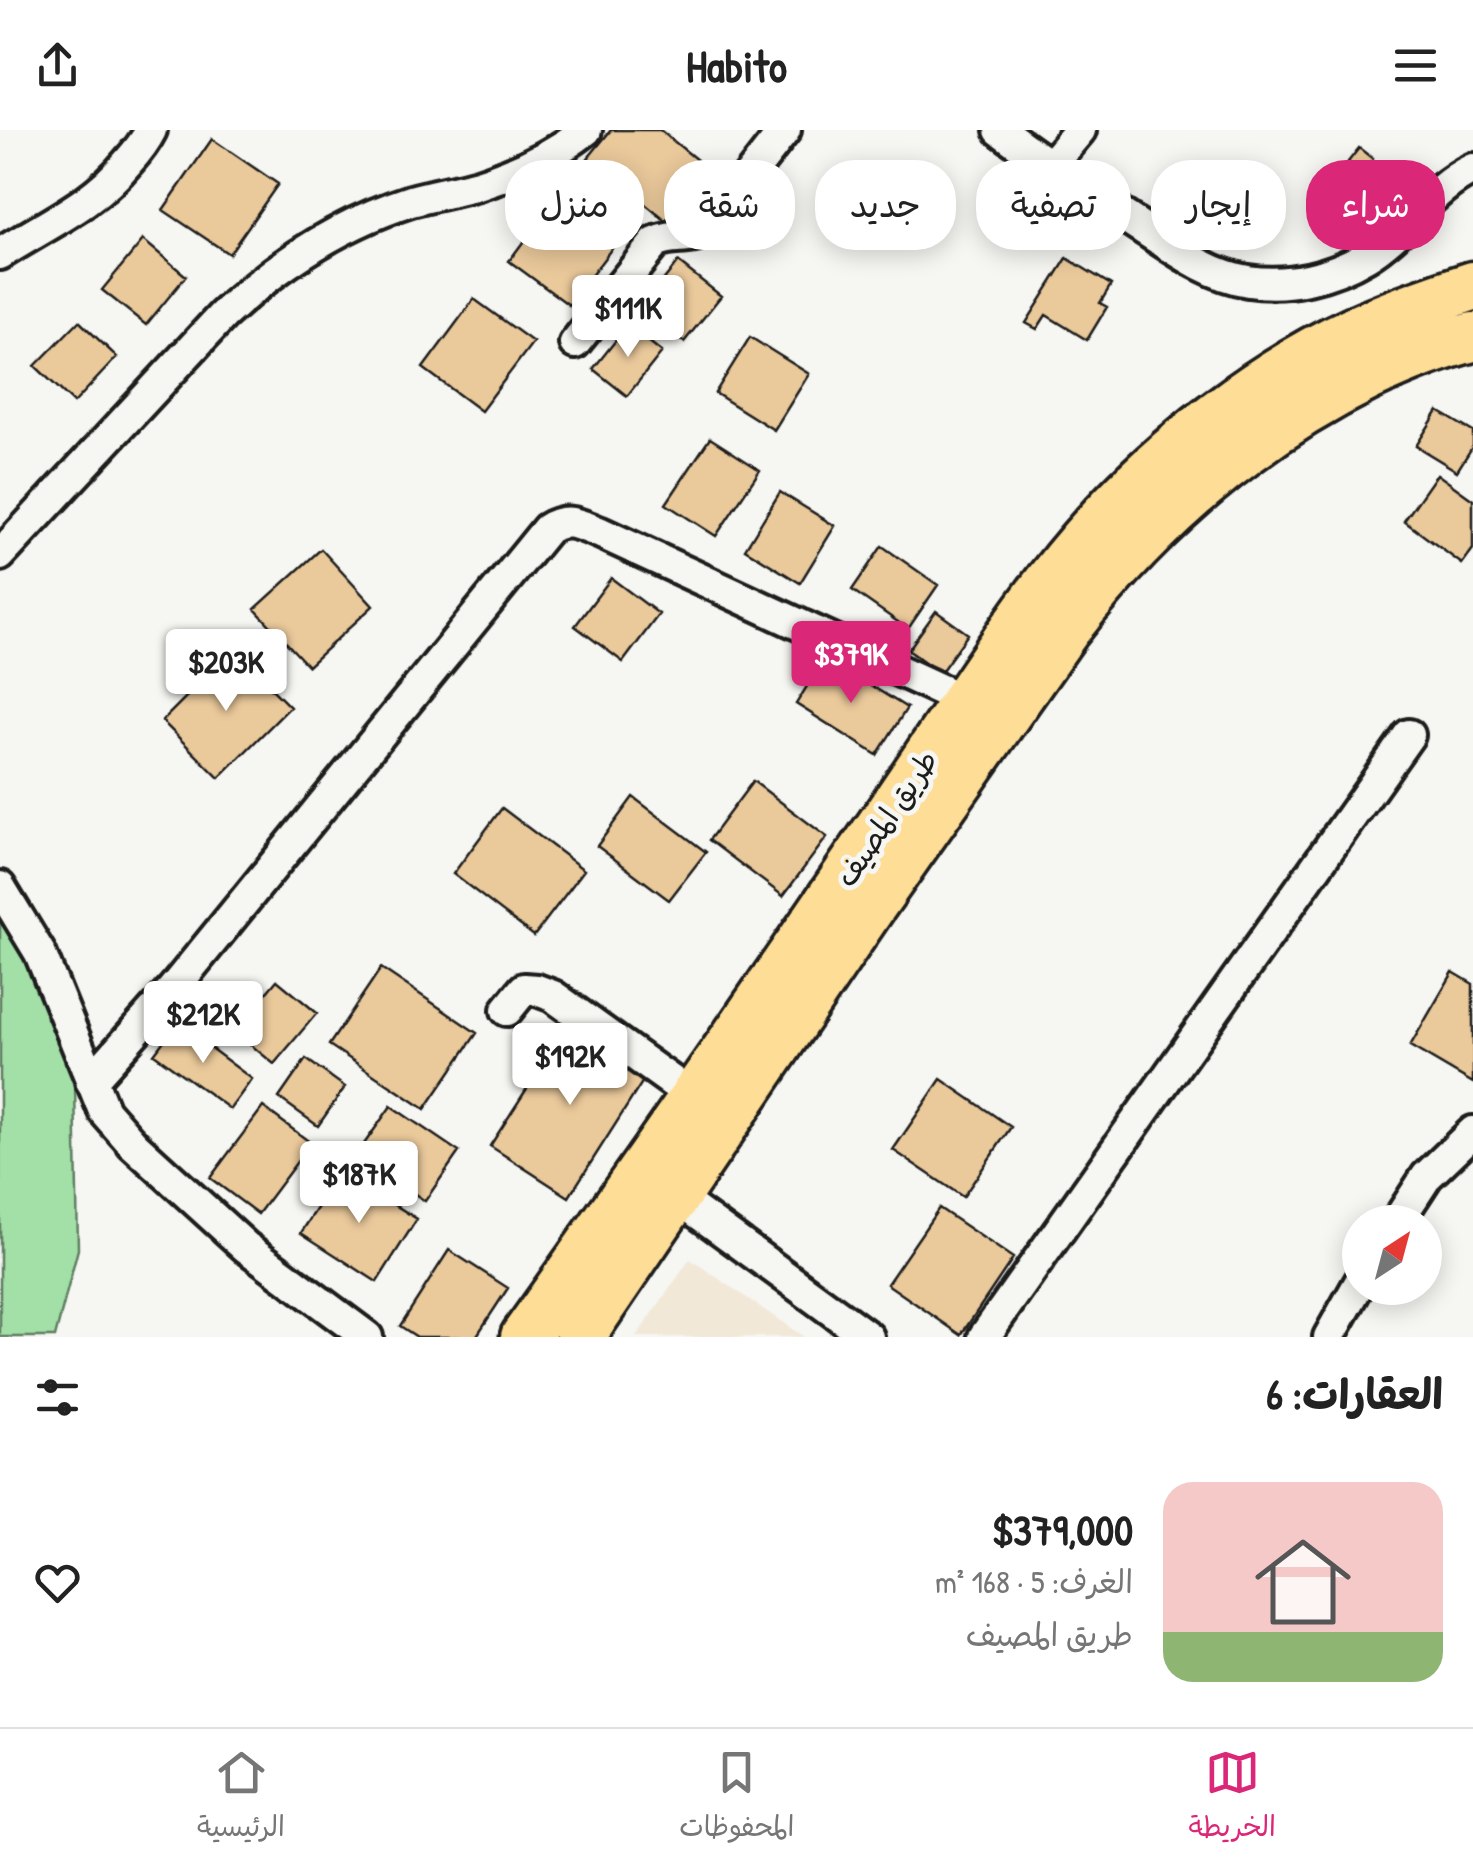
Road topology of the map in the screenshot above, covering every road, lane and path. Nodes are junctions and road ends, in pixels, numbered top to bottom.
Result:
1 (151, 130) edge
2 (586, 130) edge
3 (785, 130) edge
4 (1000, 130) edge
5 (1080, 130) edge
6 (1040, 160) edge
7 (1055, 160) edge
8 (1473, 169) edge
9 (1131, 219) edge
10 (0, 254) edge
11 (1473, 286) edge
12 (1473, 337) edge
13 (575, 342) dead end
14 (0, 555) edge
15 (966, 701) junction
16 (1409, 735) dead end
17 (0, 887) edge
18 (507, 1010) dead end
19 (91, 1081) junction
20 (695, 1098) junction
21 (1473, 1132) edge
22 (675, 1196) junction
23 (1408, 1205) edge
24 (1347, 1305) edge
25 (368, 1337) edge
26 (525, 1337) edge
27 (580, 1337) edge
28 (868, 1337) edge
29 (984, 1337) edge
30 (1329, 1337) edge

1 - 10 street
2 - 14 street
3 - 13 street
4 - 6 street
5 - 7 street
8 - 9 street
11 - 15 main road, طريق المصيف
12 - 22 main road, طريق المصيف
15 - 19 street
15 - 20 main road, طريق المصيف
16 - 29 street
17 - 19 street
18 - 20 street
19 - 25 street
20 - 26 main road, طريق المصيف
21 - 23 street
22 - 27 main road, طريق المصيف
22 - 28 street
24 - 30 street

